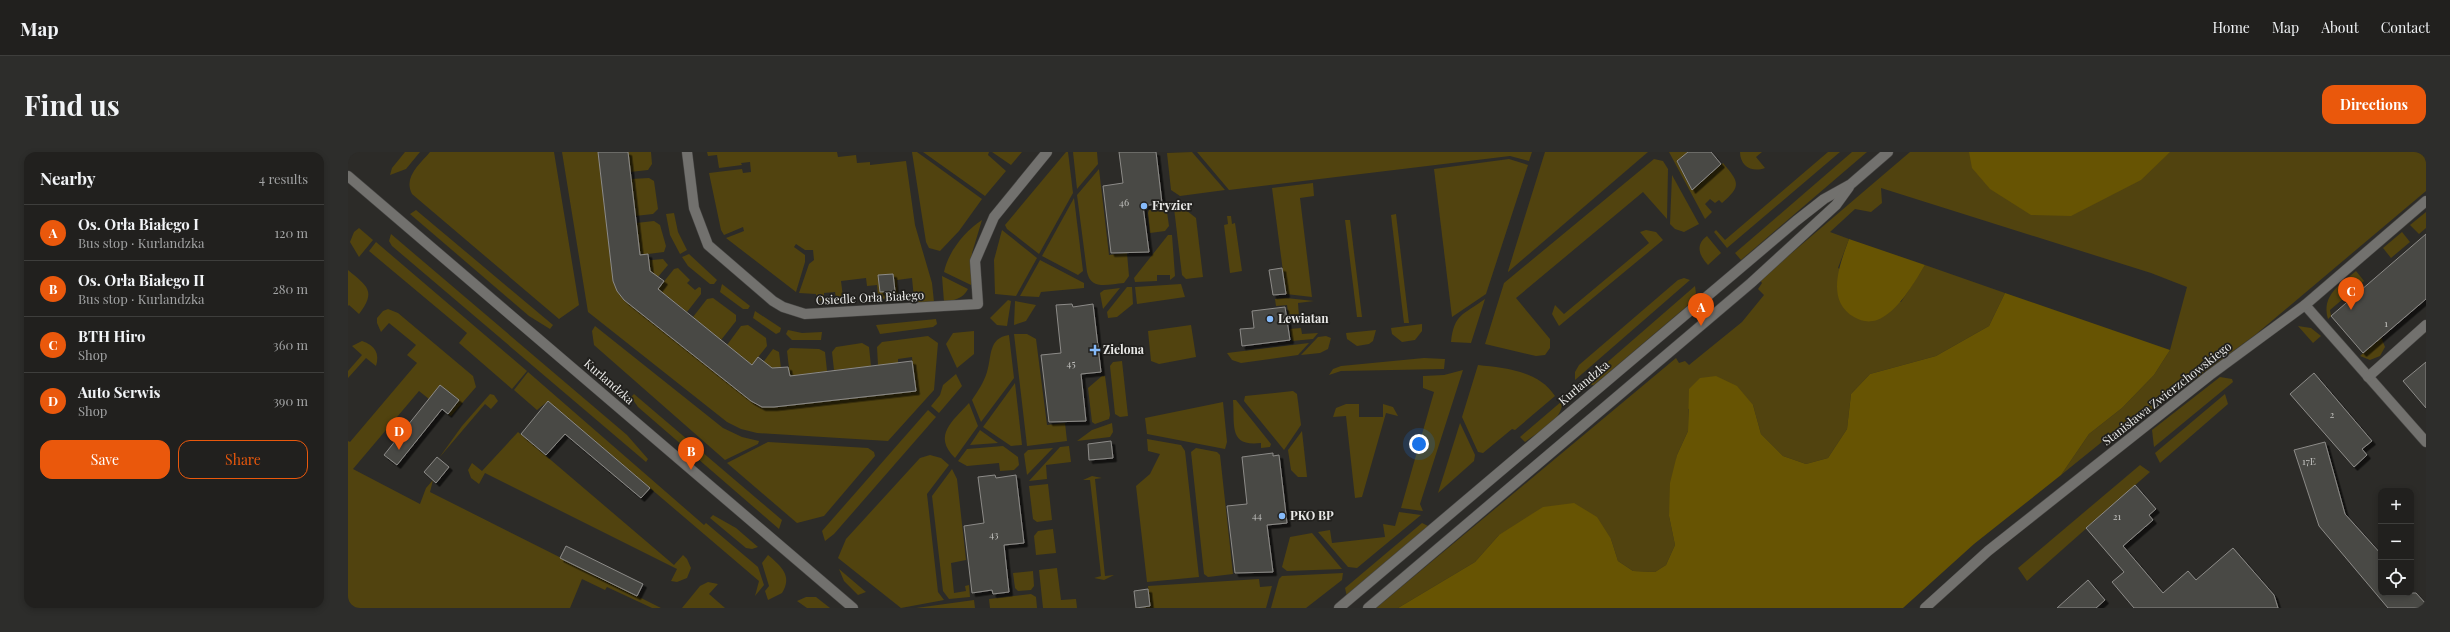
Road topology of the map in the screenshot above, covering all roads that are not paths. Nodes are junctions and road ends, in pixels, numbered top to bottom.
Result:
1 (687, 152) edge
2 (1047, 152) edge
3 (1888, 152) edge
4 (348, 176) edge
5 (1851, 184) junction
6 (2426, 202) edge
7 (2305, 305) junction
8 (2426, 325) edge
9 (2368, 377) junction
10 (2426, 442) edge
11 (853, 608) edge
12 (1339, 608) edge
13 (1368, 608) edge
14 (1925, 608) edge

1 - 2 street, Osiedle Orła Białego
3 - 5 street, Kurlandzka
4 - 11 street, Kurlandzka
5 - 12 street, Kurlandzka
5 - 13 street, Kurlandzka
6 - 7 street, Stanisława Zwierzchowskiego
7 - 9 street
7 - 14 street, Stanisława Zwierzchowskiego
8 - 9 street
9 - 10 street

